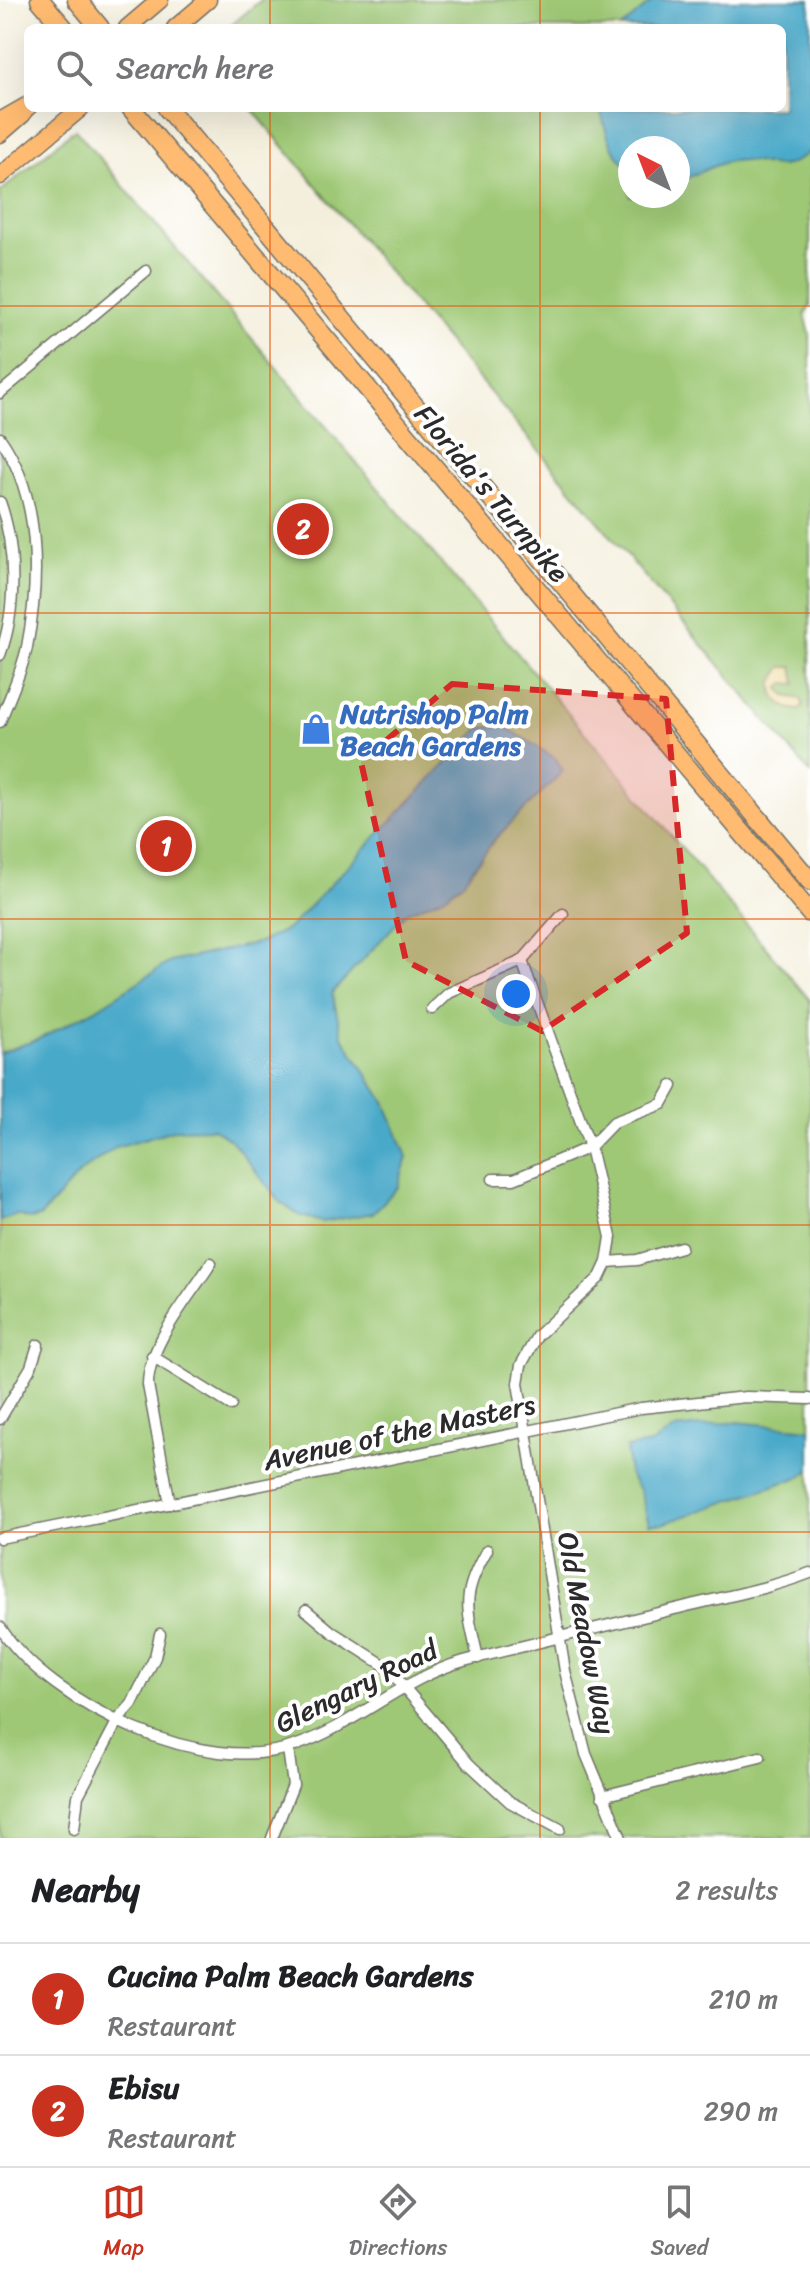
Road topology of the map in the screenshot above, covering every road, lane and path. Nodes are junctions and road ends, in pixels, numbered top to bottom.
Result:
1 (40, 0) edge
2 (77, 0) edge
3 (160, 0) edge
4 (208, 0) edge
5 (133, 22) edge
6 (61, 24) edge
7 (97, 24) edge
8 (180, 24) edge
9 (24, 110) edge
10 (24, 112) edge
11 (75, 112) edge
12 (134, 112) edge
13 (170, 112) edge
14 (0, 122) edge
15 (0, 134) edge
16 (0, 176) edge
17 (146, 271) dead end
18 (0, 393) edge
19 (0, 438) edge
20 (0, 502) edge
21 (0, 655) edge
22 (0, 722) edge
23 (810, 881) edge
24 (810, 913) edge
25 (563, 914) dead end
26 (522, 961) junction
27 (432, 1009) dead end
28 (672, 1086) dead end
29 (590, 1147) junction
30 (493, 1179) dead end
31 (681, 1247) dead end
32 (607, 1262) junction
33 (211, 1263) dead end
34 (38, 1345) dead end
35 (152, 1356) junction
36 (810, 1399) edge
37 (231, 1405) dead end
38 (0, 1419) edge
39 (524, 1431) junction
40 (170, 1504) junction
41 (0, 1538) edge
42 (487, 1550) dead end
43 (810, 1573) edge
44 (306, 1610) dead end
45 (0, 1627) edge
46 (160, 1634) dead end
47 (559, 1638) junction
48 (478, 1658) junction
49 (401, 1688) junction
50 (118, 1720) junction
51 (288, 1749) junction
52 (760, 1757) dead end
53 (602, 1796) junction
54 (74, 1829) dead end
55 (560, 1829) dead end
56 (272, 1838) edge
57 (621, 1838) edge

1 - 6 highway
2 - 7 highway
3 - 5 main road
4 - 8 main road
9 - 14 highway
10 - 15 main road
11 - 16 main road
12 - 24 highway, Florida's Turnpike
13 - 23 highway, Florida's Turnpike
17 - 18 street
19 - 22 street
20 - 21 street
25 - 26 street
26 - 27 street
26 - 29 street
28 - 29 street
29 - 30 street
29 - 32 street
31 - 32 street
32 - 39 street, Old Meadow Way
33 - 35 street
34 - 38 street
35 - 37 street
35 - 40 street
36 - 39 street, Avenue of the Masters
39 - 40 street, Avenue of the Masters
39 - 47 street, Old Meadow Way
40 - 41 street, Avenue of the Masters
42 - 48 street
43 - 47 street, Glengary Road
44 - 49 street
45 - 50 street, Glengary Road
46 - 50 street
47 - 48 street, Glengary Road
47 - 53 street, Old Meadow Way
48 - 49 street, Glengary Road
49 - 51 street, Glengary Road
49 - 55 street
50 - 51 street, Glengary Road
50 - 54 street
51 - 56 street
52 - 53 street
53 - 57 street, Old Meadow Way

